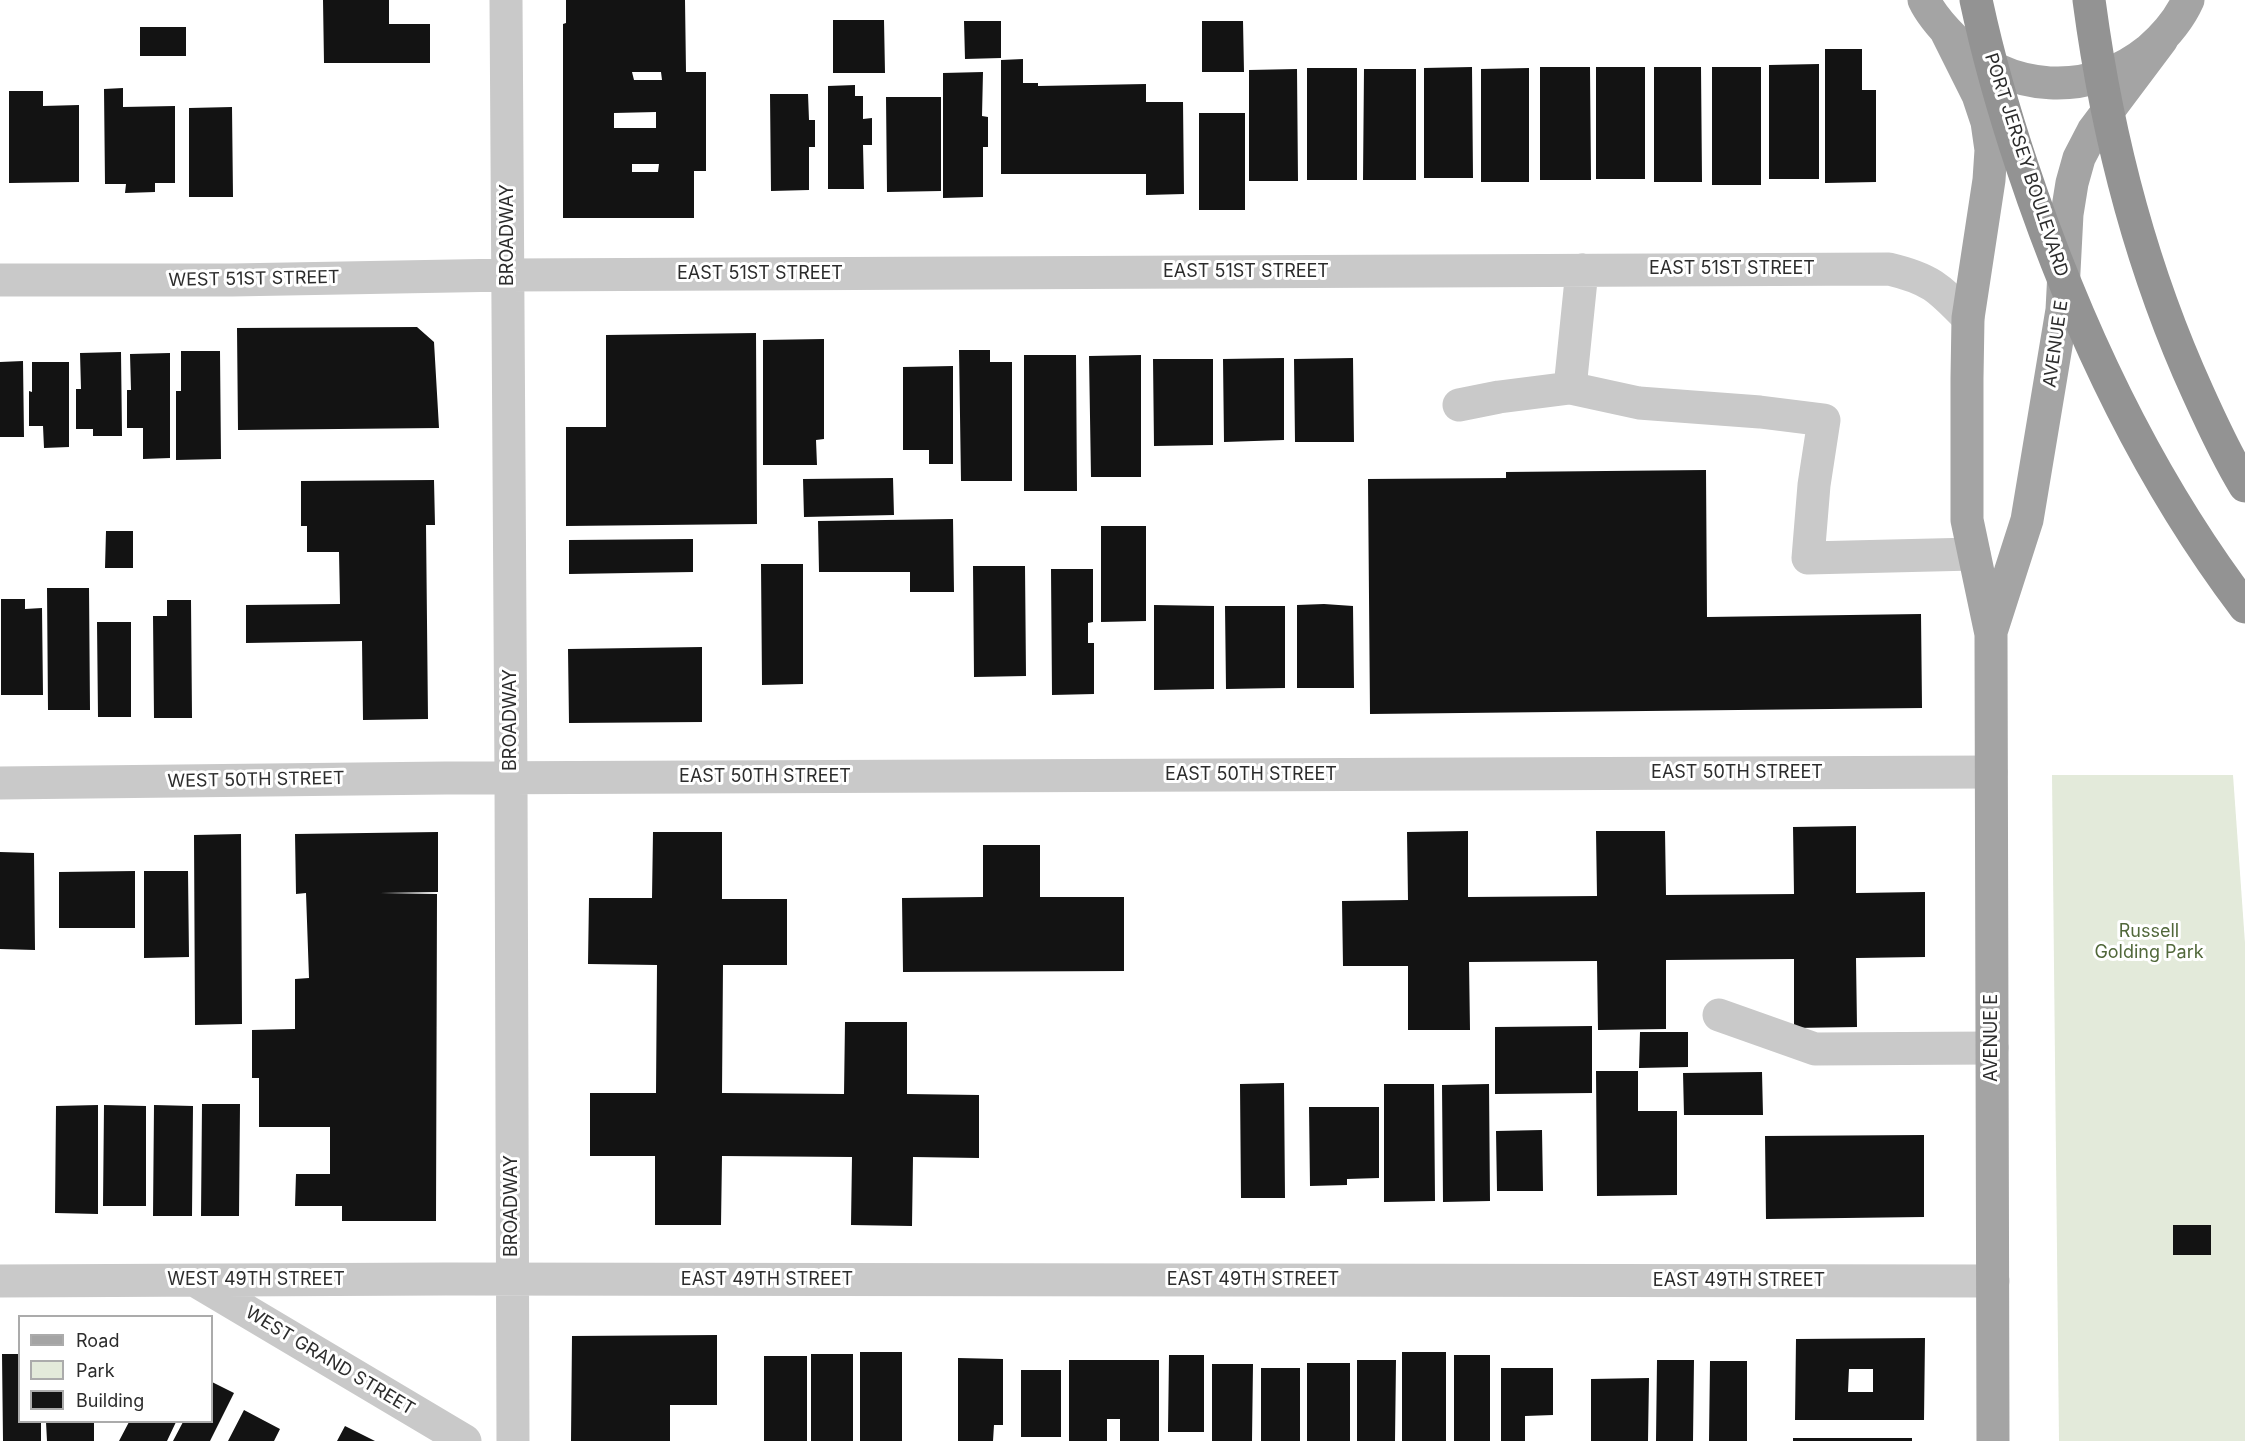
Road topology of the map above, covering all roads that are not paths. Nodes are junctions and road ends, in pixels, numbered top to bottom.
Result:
1 (506, 0) edge
2 (1924, 0) edge
3 (1976, 0) edge
4 (2090, 0) edge
5 (2188, 0) edge
6 (1946, 31) junction
7 (2162, 39) junction
8 (1582, 270) junction
9 (508, 275) junction
10 (0, 280) edge
11 (1968, 318) junction
12 (1570, 388) junction
13 (1459, 405) dead end
14 (2245, 486) edge
15 (1974, 554) junction
16 (2245, 607) edge
17 (1990, 634) junction
18 (1991, 772) junction
19 (511, 778) junction
20 (0, 783) edge
21 (1719, 1015) dead end
22 (1992, 1048) junction
23 (512, 1279) junction
24 (194, 1280) junction
25 (0, 1281) edge
26 (1993, 1281) junction
27 (465, 1441) edge
28 (513, 1441) edge
29 (1994, 1441) edge

1 - 9 street, BROADWAY
2 - 6 main road
3 - 16 highway, PORT JERSEY BOULEVARD, bridge
4 - 14 highway, bridge
5 - 7 main road
6 - 7 main road
6 - 11 main road, AVENUE E
7 - 17 main road, AVENUE E
8 - 9 street, EAST 51ST STREET
8 - 11 street, EAST 51ST STREET
8 - 12 street
9 - 10 street, WEST 51ST STREET
9 - 19 street, BROADWAY
11 - 15 main road, AVENUE E
12 - 13 street
12 - 15 street
15 - 17 main road, AVENUE E
17 - 18 main road, AVENUE E
18 - 19 street, EAST 50TH STREET
18 - 22 main road, AVENUE E
19 - 20 street, WEST 50TH STREET
19 - 23 street, BROADWAY
21 - 22 street
22 - 26 main road, AVENUE E
23 - 24 street, WEST 49TH STREET
23 - 26 street, EAST 49TH STREET
23 - 28 street, BROADWAY
24 - 25 street, WEST 49TH STREET
24 - 27 street, WEST GRAND STREET
26 - 29 main road, AVENUE E

